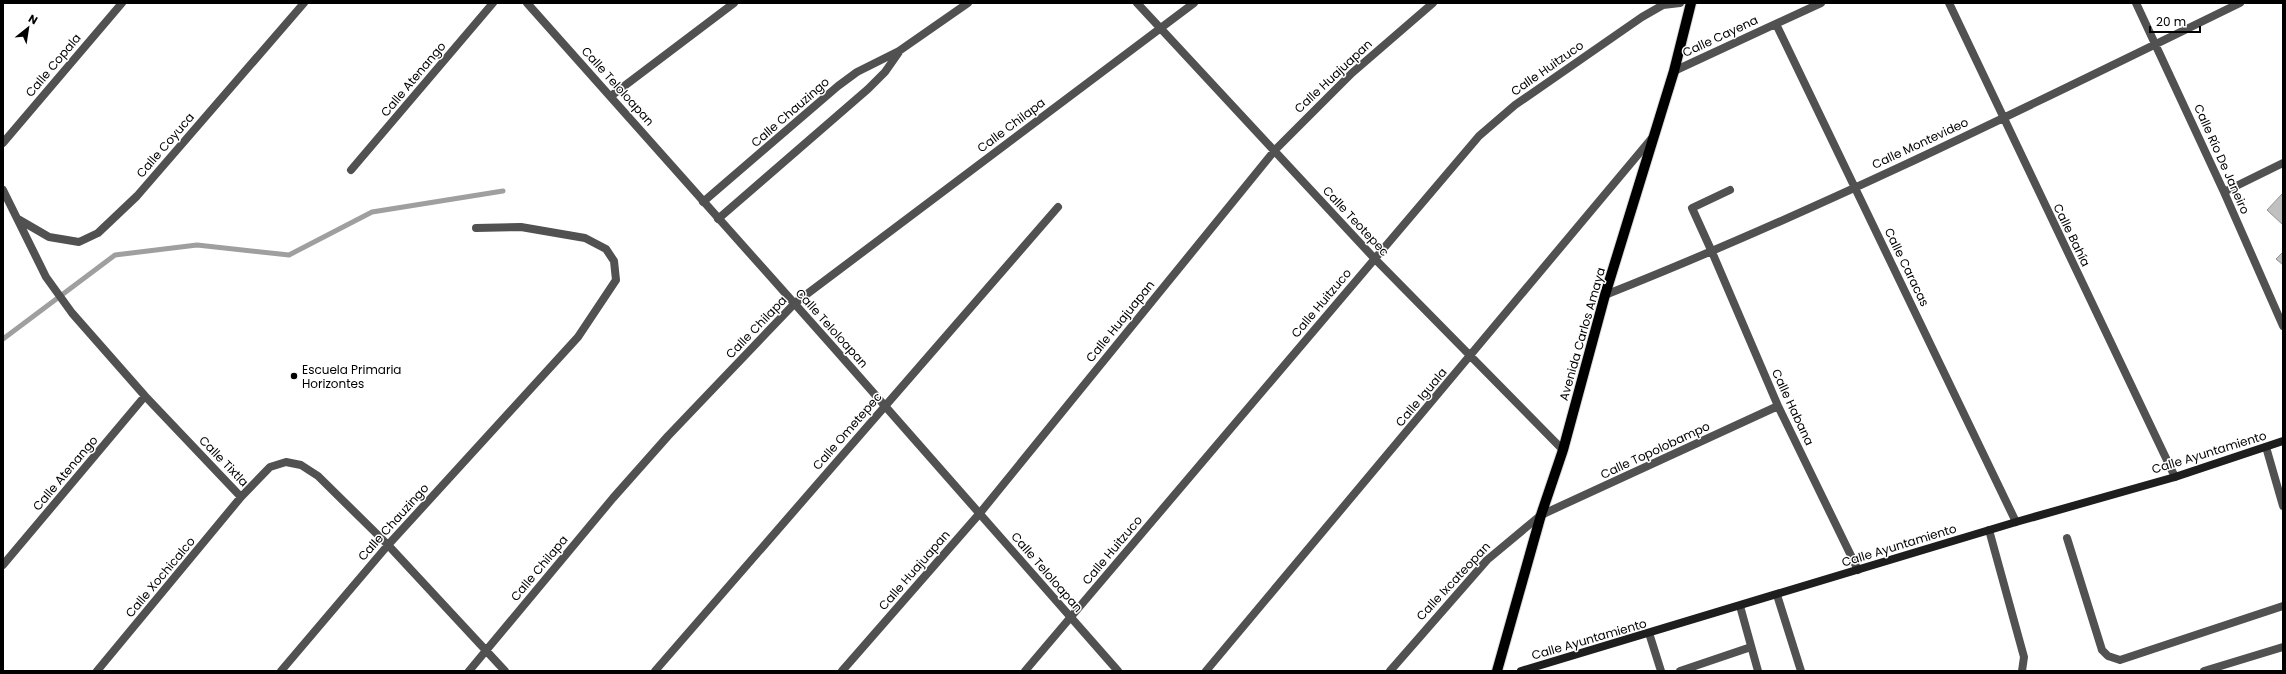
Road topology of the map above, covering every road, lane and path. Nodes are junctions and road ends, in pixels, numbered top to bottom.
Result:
1 (122, 3) edge
2 (304, 3) edge
3 (494, 3) edge
4 (527, 3) edge
5 (734, 3) edge
6 (968, 3) edge
7 (1137, 3) edge
8 (1194, 3) edge
9 (1433, 3) edge
10 (1680, 3) edge
11 (1691, 3) edge
12 (1821, 3) edge
13 (1949, 3) edge
14 (2136, 3) edge
15 (2240, 3) edge
16 (1776, 24) junction
17 (1160, 28) junction
18 (2156, 44) junction
19 (899, 51) junction
20 (1674, 71) junction
21 (611, 96) junction
22 (2002, 118) junction
23 (1654, 137) junction
24 (3, 143) edge
25 (1275, 150) junction
26 (2283, 163) edge
27 (351, 170) dead end
28 (1854, 186) junction
29 (3, 190) edge
30 (1730, 190) dead end
31 (2224, 192) junction
32 (703, 202) junction
33 (1058, 207) dead end
34 (18, 219) junction
35 (718, 219) junction
36 (476, 228) dead end
37 (1712, 252) junction
38 (1374, 258) junction
39 (1605, 295) junction
40 (795, 303) junction
41 (2283, 326) edge
42 (1470, 357) junction
43 (145, 396) junction
44 (885, 405) junction
45 (1778, 406) junction
46 (2283, 441) edge
47 (2266, 447) junction
48 (1564, 450) junction
49 (2175, 476) junction
50 (241, 497) junction
51 (2283, 506) edge
52 (980, 513) junction
53 (1541, 515) junction
54 (2016, 522) junction
55 (1989, 530) junction
56 (2067, 538) dead end
57 (388, 545) junction
58 (3, 565) edge
59 (1858, 570) junction
60 (1778, 595) junction
61 (1740, 606) junction
62 (2283, 606) edge
63 (1070, 618) junction
64 (1649, 633) junction
65 (1751, 647) junction
66 (2283, 647) edge
67 (486, 651) junction
68 (97, 671) edge
69 (281, 671) edge
70 (469, 671) edge
71 (505, 671) edge
72 (655, 671) edge
73 (842, 671) edge
74 (1025, 671) edge
75 (1118, 671) edge
76 (1206, 671) edge
77 (1390, 671) edge
78 (1497, 671) edge
79 (1522, 671) edge
80 (1661, 671) edge
81 (1680, 671) edge
82 (1758, 671) edge
83 (1801, 671) edge
84 (2022, 671) edge
85 (2204, 671) edge

1 - 24 street, Calle Copala
2 - 34 street, Calle Coyuca
3 - 27 street, Calle Atenango
4 - 21 street, Calle Teloloapan
5 - 21 street
6 - 19 street, Calle Chauzingo
7 - 17 street, Calle Teotepec
8 - 17 street, Calle Chilapa
9 - 25 street, Calle Huajuapan
10 - 38 street, Calle Huitzuco
11 - 20 main road, Avenida Carlos Amaya
12 - 16 street, Calle Cayena
13 - 22 street, Calle Bahía
14 - 18 street, Calle Río De Janeiro
15 - 18 street, Calle Montevideo
16 - 20 street, Calle Cayena
16 - 28 street, Calle Caracas
17 - 25 street, Calle Teotepec
17 - 40 street, Calle Chilapa
18 - 22 street, Calle Montevideo
18 - 31 street, Calle Río De Janeiro
19 - 32 street, Calle Chauzingo
19 - 35 street, Calle Chauzingo
20 - 23 main road, Avenida Carlos Amaya
21 - 32 street, Calle Teloloapan
22 - 28 street, Calle Montevideo
22 - 49 street, Calle Bahía
23 - 39 main road, Avenida Carlos Amaya
23 - 42 street, Calle Iguala
25 - 38 street, Calle Teotepec
25 - 52 street, Calle Huajuapan
26 - 31 street
28 - 37 street, Calle Montevideo
28 - 54 street, Calle Caracas
29 - 34 street, Calle Tixtla
30 - 37 street, Calle Habana
31 - 41 street, Calle Río De Janeiro
32 - 35 street, Calle Teloloapan
33 - 44 street, Calle Ometepec
34 - 43 street, Calle Tixtla
35 - 40 street, Calle Teloloapan
36 - 57 street, Calle Chauzingo
37 - 39 street, Calle Montevideo
37 - 45 street, Calle Habana
38 - 42 street, Calle Teotepec
38 - 63 street, Calle Huitzuco
39 - 48 main road, Avenida Carlos Amaya
40 - 44 street, Calle Teloloapan
40 - 67 street, Calle Chilapa
42 - 48 street, Calle Teotepec
42 - 76 street, Calle Iguala
43 - 50 street, Calle Tixtla
43 - 58 street, Calle Atenango
44 - 52 street, Calle Teloloapan
44 - 72 street, Calle Ometepec
45 - 53 street, Calle Topolobampo
45 - 59 street, Calle Habana
46 - 47 main road, Calle Ayuntamiento
47 - 49 main road, Calle Ayuntamiento
47 - 51 street
48 - 53 main road, Avenida Carlos Amaya
49 - 54 main road, Calle Ayuntamiento
50 - 57 street, Calle Tixtla
50 - 68 street, Calle Xochicalco
52 - 63 street, Calle Teloloapan
52 - 73 street, Calle Huajuapan
53 - 77 street, Calle Ixcateopan
53 - 78 main road, Avenida Carlos Amaya
54 - 55 main road, Calle Ayuntamiento
55 - 59 main road, Calle Ayuntamiento
55 - 84 street
56 - 62 street
57 - 67 street, Calle Tixtla
57 - 69 street, Calle Chauzingo
59 - 60 main road, Calle Ayuntamiento
60 - 61 main road, Calle Ayuntamiento
60 - 83 street
61 - 64 main road, Calle Ayuntamiento
61 - 65 street
63 - 74 street, Calle Huitzuco
63 - 75 street, Calle Teloloapan
64 - 79 main road, Calle Ayuntamiento
64 - 80 street
65 - 81 street
65 - 82 street
66 - 85 street
67 - 70 street, Calle Chilapa
67 - 71 street, Calle Tixtla

